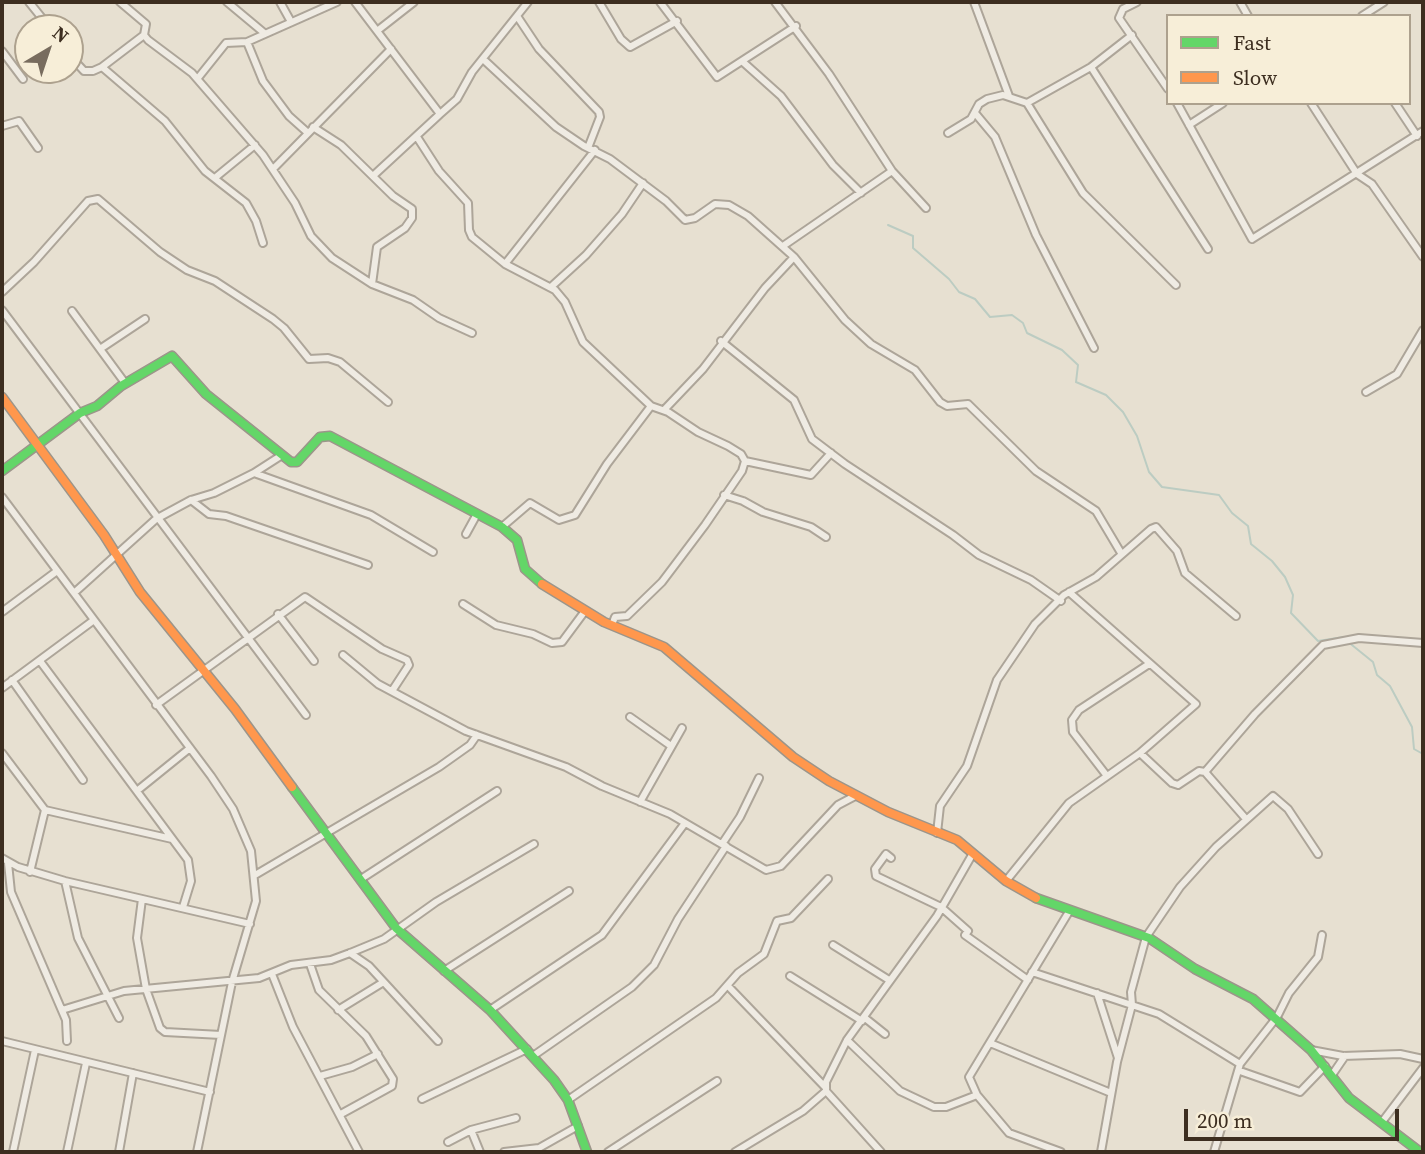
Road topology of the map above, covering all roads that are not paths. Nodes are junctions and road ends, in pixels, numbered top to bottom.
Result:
1 (120, 2) edge
2 (228, 2) edge
3 (280, 2) edge
4 (337, 2) edge
5 (355, 2) edge
6 (414, 2) edge
7 (528, 2) edge
8 (599, 2) edge
9 (660, 2) edge
10 (775, 2) edge
11 (974, 2) edge
12 (1137, 2) edge
13 (1384, 2) edge
14 (1365, 14) edge
15 (517, 16) junction
16 (290, 20) junction
17 (677, 21) junction
18 (796, 26) junction
19 (377, 31) junction
20 (263, 32) junction
21 (144, 35) junction
22 (1132, 36) junction
23 (247, 42) junction
24 (391, 49) junction
25 (2, 51) edge
26 (483, 59) junction
27 (743, 62) junction
28 (14, 67) edge
29 (102, 67) junction
30 (1091, 67) junction
31 (84, 71) edge
32 (198, 78) junction
33 (1166, 86) edge
34 (1009, 96) junction
35 (1027, 103) junction
36 (1178, 105) edge
37 (1220, 105) edge
38 (1312, 105) edge
39 (1397, 105) edge
40 (975, 113) junction
41 (440, 114) junction
42 (1189, 125) junction
43 (2, 126) edge
44 (313, 127) junction
45 (948, 133) dead end
46 (308, 134) junction
47 (1420, 134) edge
48 (417, 137) junction
49 (255, 145) junction
50 (38, 148) dead end
51 (591, 149) junction
52 (273, 169) junction
53 (892, 171) junction
54 (1357, 174) junction
55 (374, 176) junction
56 (216, 177) junction
57 (643, 183) junction
58 (861, 193) junction
59 (926, 208) dead end
60 (263, 243) dead end
61 (783, 246) junction
62 (1208, 248) dead end
63 (794, 257) junction
64 (1423, 257) edge
65 (505, 264) junction
66 (372, 284) junction
67 (1176, 285) dead end
68 (551, 287) junction
69 (2, 292) edge
70 (2, 310) edge
71 (72, 311) dead end
72 (145, 319) dead end
73 (1423, 330) edge
74 (472, 333) dead end
75 (722, 341) junction
76 (1094, 348) dead end
77 (100, 349) junction
78 (125, 383) junction
79 (1366, 392) dead end
80 (2, 397) edge
81 (388, 402) dead end
82 (651, 406) junction
83 (664, 410) junction
84 (80, 413) junction
85 (37, 444) junction
86 (831, 453) junction
87 (282, 455) junction
88 (744, 461) junction
89 (2, 471) edge
90 (254, 473) junction
91 (724, 495) junction
92 (2, 496) edge
93 (191, 500) junction
94 (477, 514) junction
95 (156, 519) junction
96 (502, 527) junction
97 (466, 534) dead end
98 (826, 537) dead end
99 (433, 552) dead end
100 (1122, 553) junction
101 (114, 555) junction
102 (368, 565) dead end
103 (57, 571) junction
104 (1069, 592) junction
105 (74, 593) junction
106 (1060, 601) junction
107 (463, 604) dead end
108 (585, 611) junction
109 (2, 612) edge
110 (278, 614) junction
111 (1236, 616) dead end
112 (94, 621) junction
113 (612, 625) junction
114 (247, 636) junction
115 (1423, 643) edge
116 (343, 655) dead end
117 (40, 661) junction
118 (314, 661) dead end
119 (1149, 664) junction
120 (204, 669) junction
121 (12, 680) junction
122 (2, 688) edge
123 (392, 691) junction
124 (156, 705) junction
125 (306, 715) dead end
126 (630, 717) dead end
127 (682, 728) dead end
128 (477, 735) junction
129 (671, 746) junction
130 (190, 748) junction
131 (2, 753) edge
132 (1140, 753) junction
133 (1205, 772) junction
134 (1107, 776) junction
135 (759, 778) dead end
136 (83, 780) dead end
137 (846, 789) junction
138 (138, 790) junction
139 (497, 791) dead end
140 (855, 796) junction
141 (844, 800) junction
142 (640, 802) junction
143 (45, 810) junction
144 (1246, 819) junction
145 (685, 823) junction
146 (937, 833) junction
147 (328, 835) junction
148 (172, 839) junction
149 (534, 844) dead end
150 (724, 845) junction
151 (1318, 854) dead end
152 (972, 855) junction
153 (891, 858) dead end
154 (5, 860) edge
155 (30, 872) junction
156 (255, 875) junction
157 (360, 879) junction
158 (828, 879) dead end
159 (65, 881) junction
160 (1006, 881) junction
161 (569, 891) dead end
162 (11, 892) junction
163 (2, 898) edge
164 (142, 899) junction
165 (183, 907) junction
166 (941, 908) junction
167 (1070, 910) junction
168 (250, 924) junction
169 (396, 928) junction
170 (1322, 935) dead end
171 (1146, 937) junction
172 (833, 945) dead end
173 (350, 954) junction
174 (310, 964) junction
175 (444, 971) junction
176 (1032, 972) junction
177 (272, 974) junction
178 (790, 976) dead end
179 (889, 980) junction
180 (1028, 980) junction
181 (232, 982) junction
182 (383, 983) junction
183 (728, 986) junction
184 (146, 989) junction
185 (1097, 993) junction
186 (108, 995) junction
187 (1132, 1005) junction
188 (62, 1010) junction
189 (338, 1010) junction
190 (490, 1010) junction
191 (1277, 1017) junction
192 (119, 1018) dead end
193 (864, 1020) junction
194 (885, 1034) dead end
195 (221, 1035) junction
196 (847, 1040) junction
197 (2, 1041) edge
198 (67, 1041) dead end
199 (438, 1041) dead end
200 (989, 1043) junction
201 (35, 1050) junction
202 (1311, 1050) junction
203 (530, 1052) junction
204 (378, 1054) junction
205 (1345, 1056) junction
206 (1423, 1059) edge
207 (1118, 1060) junction
208 (86, 1063) junction
209 (1325, 1066) junction
210 (1240, 1067) junction
211 (1423, 1068) edge
212 (133, 1073) junction
213 (1332, 1075) junction
214 (320, 1076) junction
215 (717, 1080) dead end
216 (826, 1090) junction
217 (210, 1092) junction
218 (1111, 1093) junction
219 (976, 1095) junction
220 (422, 1098) dead end
221 (568, 1100) junction
222 (341, 1114) junction
223 (516, 1118) dead end
224 (1382, 1122) junction
225 (578, 1125) junction
226 (471, 1130) junction
227 (448, 1142) dead end
228 (13, 1152) edge
229 (67, 1152) edge
230 (119, 1152) edge
231 (197, 1152) edge
232 (359, 1152) edge
233 (480, 1152) edge
234 (504, 1152) edge
235 (585, 1152) edge
236 (608, 1152) edge
237 (735, 1152) edge
238 (881, 1152) edge
239 (1060, 1152) edge
240 (1101, 1152) edge
241 (1214, 1152) edge
242 (1420, 1152) edge

1 - 21 street
2 - 20 street
3 - 16 street
4 - 16 street
5 - 19 street
6 - 19 street
7 - 15 street
8 - 17 street
9 - 17 street
10 - 18 street
11 - 34 street
12 - 22 street
13 - 14 street
15 - 26 street
15 - 51 street
16 - 20 street
17 - 27 street
18 - 27 street
18 - 53 street
19 - 24 street
20 - 23 street
21 - 29 street
21 - 32 street
22 - 30 street
22 - 33 street
23 - 32 street
23 - 46 street
24 - 41 street
24 - 44 street
25 - 28 street
26 - 41 street
26 - 51 street
27 - 58 street
29 - 31 street
29 - 56 street
30 - 35 street
30 - 62 street
32 - 49 street
34 - 35 street
34 - 40 street
35 - 67 street
36 - 42 street
37 - 42 street
38 - 54 street
39 - 47 street
40 - 45 street
40 - 76 street
41 - 48 street
42 - 54 street
43 - 50 street
44 - 46 street
44 - 55 street
46 - 52 street
47 - 54 street
48 - 55 street
48 - 65 street
49 - 52 street
49 - 56 street
51 - 57 street
51 - 65 street
52 - 66 street
53 - 58 street
53 - 59 street
54 - 64 street
55 - 66 street
56 - 60 street
57 - 61 street
57 - 68 street
58 - 61 street
61 - 63 street
63 - 75 street
63 - 100 street
65 - 68 street
66 - 74 street
68 - 82 street
69 - 81 street
70 - 84 street
71 - 77 street
72 - 77 street
73 - 79 street
75 - 83 street
75 - 86 street
77 - 78 street
78 - 84 street
78 - 87 street
80 - 85 street
82 - 83 street
82 - 96 street
83 - 88 street
84 - 85 street
84 - 95 street
85 - 89 street
85 - 101 street
86 - 88 street
86 - 106 street
87 - 90 street
87 - 94 street
88 - 91 street
90 - 93 street
90 - 99 street
91 - 98 street
91 - 113 street
92 - 103 street
93 - 95 street
93 - 102 street
94 - 96 street
94 - 97 street
95 - 101 street
95 - 114 street
96 - 108 street
100 - 104 street
100 - 111 street
101 - 105 street
101 - 120 street
103 - 105 street
103 - 109 street
104 - 106 street
104 - 119 street
105 - 112 street
106 - 146 street
107 - 108 street
108 - 113 street
110 - 114 street
110 - 118 street
110 - 123 street
112 - 117 street
112 - 124 street
113 - 137 street
114 - 120 street
114 - 125 street
115 - 133 street
116 - 123 street
117 - 121 street
117 - 138 street
119 - 132 street
119 - 134 street
120 - 124 street
120 - 147 street
121 - 122 street
121 - 136 street
123 - 128 street
124 - 130 street
126 - 129 street
127 - 129 street
128 - 142 street
128 - 147 street
129 - 142 street
130 - 138 street
130 - 156 street
131 - 143 street
132 - 133 street
132 - 134 street
133 - 144 street
134 - 160 street
135 - 150 street
137 - 140 street
137 - 141 street
138 - 148 street
139 - 157 street
140 - 141 street
140 - 146 street
141 - 150 street
142 - 145 street
143 - 148 street
143 - 155 street
144 - 151 street
144 - 171 street
145 - 150 street
145 - 190 street
146 - 152 street
147 - 156 street
147 - 157 street
148 - 165 street
149 - 169 street
150 - 203 street
152 - 160 street
152 - 166 street
153 - 166 street
154 - 155 street
154 - 162 street
155 - 159 street
156 - 168 street
157 - 169 street
158 - 183 street
159 - 164 street
159 - 186 street
160 - 167 street
161 - 175 street
162 - 163 street
162 - 188 street
164 - 165 street
164 - 184 street
165 - 168 street
166 - 179 street
166 - 180 street
167 - 171 street
167 - 176 street
168 - 181 street
169 - 173 street
169 - 175 street
170 - 191 street
171 - 187 street
171 - 191 street
172 - 179 street
173 - 174 street
173 - 182 street
174 - 177 street
174 - 189 street
175 - 190 street
176 - 180 street
176 - 185 street
177 - 181 street
177 - 214 street
178 - 193 street
179 - 193 street
180 - 200 street
181 - 184 street
181 - 195 street
182 - 189 street
182 - 199 street
183 - 216 street
183 - 221 street
184 - 186 street
184 - 195 street
185 - 187 street
185 - 207 street
186 - 188 street
186 - 192 street
187 - 207 street
187 - 210 street
188 - 198 street
189 - 204 street
190 - 203 street
191 - 202 street
191 - 210 street
193 - 194 street
193 - 196 street
195 - 217 street
196 - 216 street
196 - 219 street
197 - 201 street
200 - 218 street
200 - 219 street
201 - 208 street
201 - 228 street
202 - 205 street
202 - 209 street
203 - 220 street
203 - 221 street
204 - 214 street
204 - 222 street
205 - 206 street
205 - 213 street
207 - 218 street
208 - 212 street
208 - 229 street
209 - 210 street
209 - 213 street
210 - 241 street
211 - 224 street
212 - 217 street
212 - 230 street
213 - 224 street
214 - 222 street
215 - 236 street
216 - 237 street
216 - 238 street
217 - 231 street
218 - 240 street
219 - 239 street
221 - 225 street
222 - 232 street
223 - 226 street
224 - 242 street
225 - 234 street
225 - 235 street
226 - 227 street
226 - 233 street

